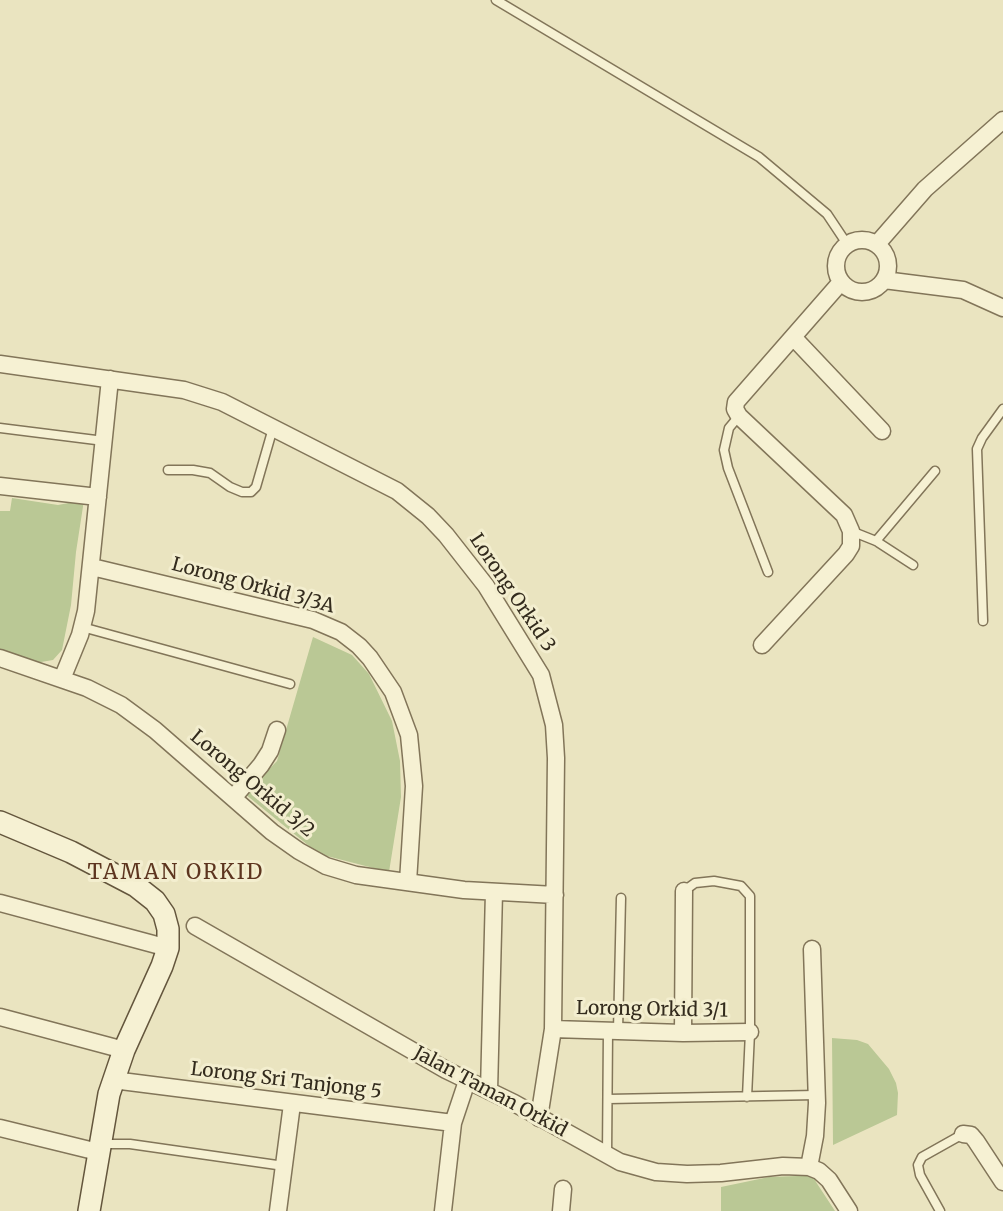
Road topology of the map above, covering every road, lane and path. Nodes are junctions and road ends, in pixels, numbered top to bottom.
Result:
1 (496, 0) edge
2 (1003, 120) edge
3 (847, 244) junction
4 (877, 244) junction
5 (884, 280) junction
6 (841, 282) junction
7 (1003, 308) edge
8 (794, 338) junction
9 (0, 364) edge
10 (110, 379) junction
11 (1003, 409) edge
12 (739, 416) junction
13 (0, 428) edge
14 (273, 428) junction
15 (882, 431) dead end
16 (104, 441) junction
17 (168, 470) dead end
18 (935, 471) dead end
19 (0, 486) edge
20 (98, 497) junction
21 (851, 531) junction
22 (876, 541) junction
23 (913, 565) dead end
24 (92, 567) junction
25 (768, 572) dead end
26 (983, 621) dead end
27 (82, 627) junction
28 (762, 645) dead end
29 (0, 659) edge
30 (62, 679) junction
31 (289, 684) dead end
32 (277, 730) dead end
33 (233, 798) junction
34 (0, 822) edge
35 (408, 882) junction
36 (684, 891) joint
37 (494, 892) junction
38 (555, 895) junction
39 (621, 898) dead end
40 (0, 903) edge
41 (195, 926) dead end
42 (168, 948) junction
43 (812, 948) dead end
44 (0, 1017) edge
45 (553, 1029) junction
46 (613, 1031) junction
47 (750, 1032) junction
48 (683, 1033) junction
49 (124, 1050) junction
50 (113, 1080) junction
51 (467, 1081) junction
52 (489, 1091) junction
53 (817, 1096) junction
54 (747, 1097) junction
55 (608, 1099) junction
56 (292, 1104) junction
57 (539, 1118) junction
58 (453, 1123) junction
59 (0, 1128) edge
60 (964, 1134) joint
61 (99, 1149) junction
62 (607, 1156) junction
63 (284, 1166) junction
64 (809, 1167) junction
65 (1003, 1182) edge
66 (563, 1189) dead end
67 (89, 1211) edge
68 (278, 1211) edge
69 (443, 1211) edge
70 (561, 1211) edge
71 (849, 1211) edge
72 (940, 1211) edge

1 - 3 lane
2 - 4 street
3 - 4 street
3 - 6 street
4 - 5 street
5 - 6 street
5 - 7 street
6 - 8 street
8 - 12 street
8 - 15 street
9 - 10 street, Lorong Orkid 3
10 - 14 street, Lorong Orkid 3
10 - 16 street
11 - 26 lane
12 - 21 street
12 - 25 lane
13 - 16 lane
14 - 17 lane
14 - 38 street, Lorong Orkid 3
16 - 20 street
18 - 22 lane
19 - 20 street
20 - 24 street
21 - 22 lane
21 - 28 street
22 - 23 lane
24 - 27 street
24 - 35 street, Lorong Orkid 3/3A
27 - 30 street
27 - 31 lane
29 - 30 street, Lorong Orkid 3/2
30 - 33 street, Lorong Orkid 3/2
32 - 33 street
33 - 35 street, Lorong Orkid 3/2
34 - 42 main road
35 - 37 street, Lorong Orkid 3/2
36 - 47 lane
36 - 48 street
37 - 38 street, Lorong Orkid 3/2
37 - 52 street
38 - 45 street, Lorong Orkid 3
39 - 46 lane
40 - 42 street
41 - 51 street, Jalan Taman Orkid
42 - 49 main road
43 - 53 street
44 - 49 street
45 - 46 street, Lorong Orkid 3/1
45 - 57 street, Lorong Orkid 3
46 - 48 street, Lorong Orkid 3/1
46 - 55 lane
47 - 48 street, Lorong Orkid 3/1
47 - 54 lane
49 - 50 main road
50 - 56 street, Lorong Sri Tanjong 5
50 - 61 main road
51 - 52 street, Jalan Taman Orkid
51 - 58 street
52 - 57 street, Jalan Taman Orkid
53 - 54 lane
53 - 64 street
54 - 55 lane
55 - 62 lane
56 - 58 street, Lorong Sri Tanjong 5
56 - 63 street
57 - 62 street, Jalan Taman Orkid
58 - 69 street
59 - 61 street
60 - 65 street
60 - 72 lane
61 - 63 lane
61 - 67 main road
62 - 64 street, Jalan Taman Orkid
63 - 68 street
64 - 71 street
66 - 70 street

